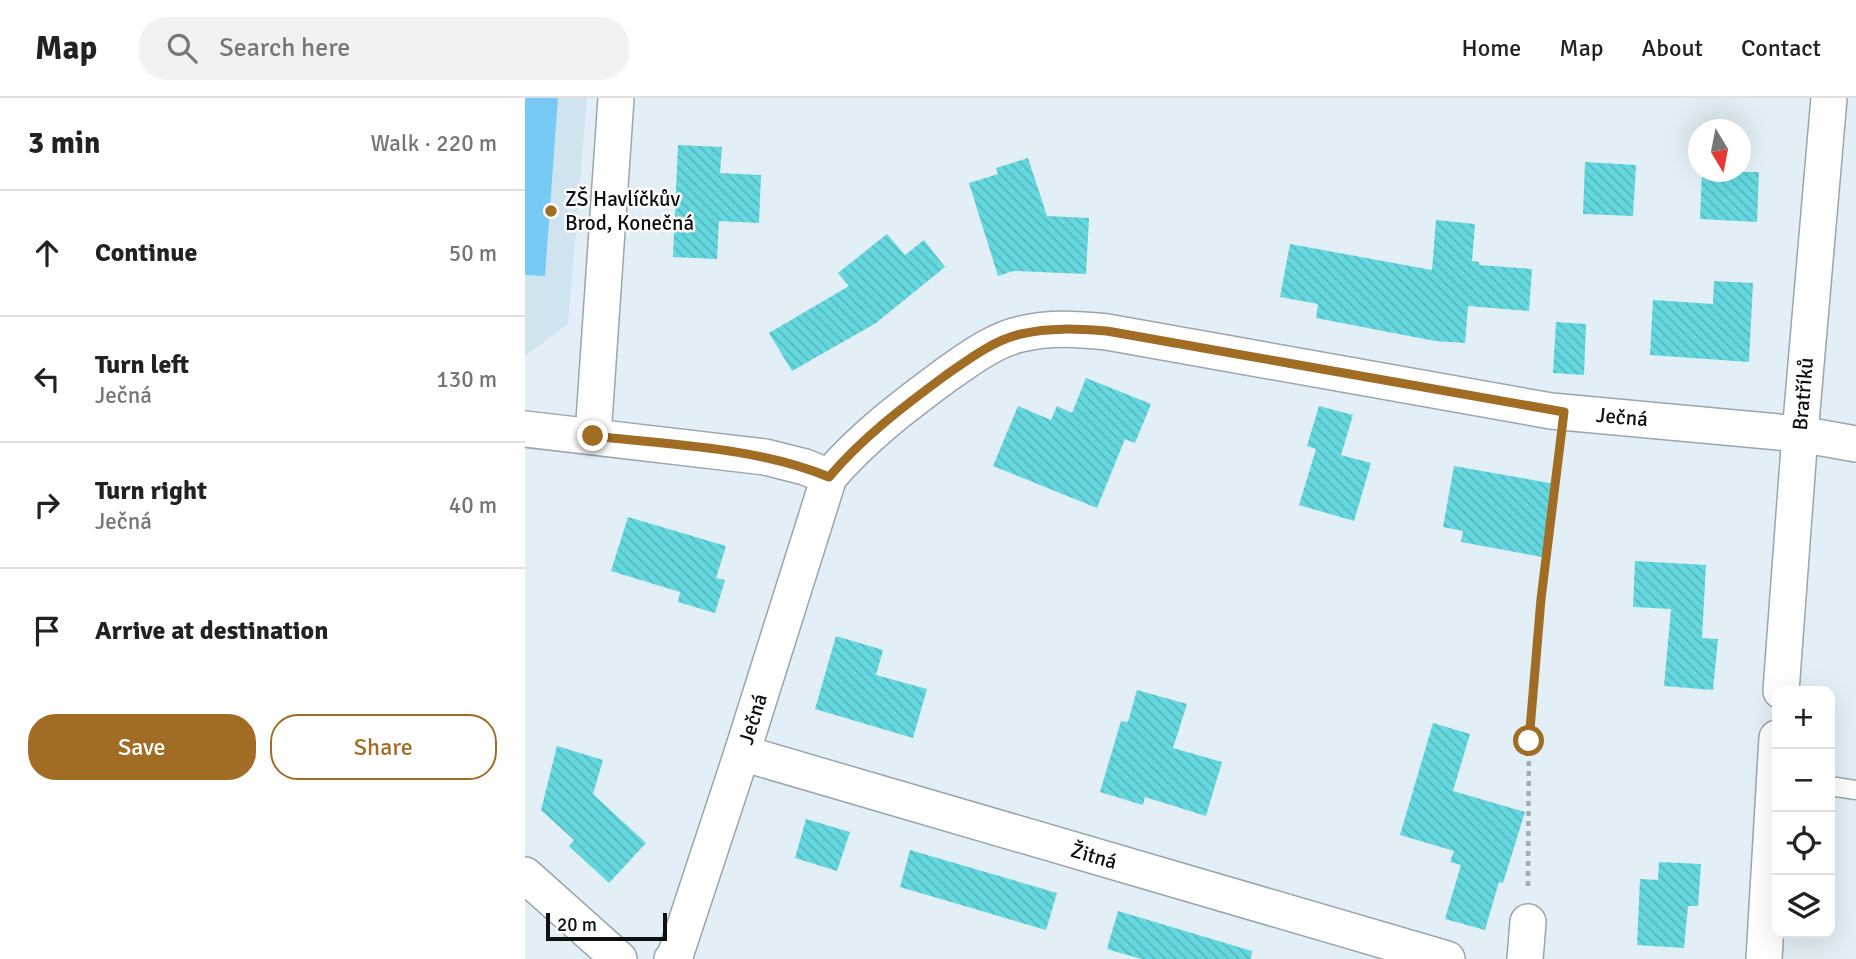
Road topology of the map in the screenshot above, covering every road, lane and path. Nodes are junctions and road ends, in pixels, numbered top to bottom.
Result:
1 (615, 98) edge
2 (1829, 98) edge
3 (1564, 412) junction
4 (525, 429) edge
5 (1800, 434) junction
6 (593, 436) junction
7 (1856, 444) edge
8 (829, 477) junction
9 (1781, 686) edge
10 (742, 753) junction
11 (1835, 787) edge
12 (1856, 790) edge
13 (1774, 812) edge
14 (525, 875) edge
15 (1528, 922) joint
16 (619, 959) edge
17 (672, 959) edge
18 (1447, 959) edge
19 (1525, 959) edge
20 (1764, 959) edge

1 - 6 street
2 - 5 street, Bratříků
3 - 5 street, Ječná
3 - 8 street, Ječná
3 - 15 path
4 - 6 street
5 - 7 street, Ječná
5 - 9 street, Bratříků
6 - 8 street
8 - 10 street, Ječná
10 - 17 street, Ječná
10 - 18 street, Žitná
11 - 12 lane
13 - 20 street
14 - 16 street
15 - 19 street

